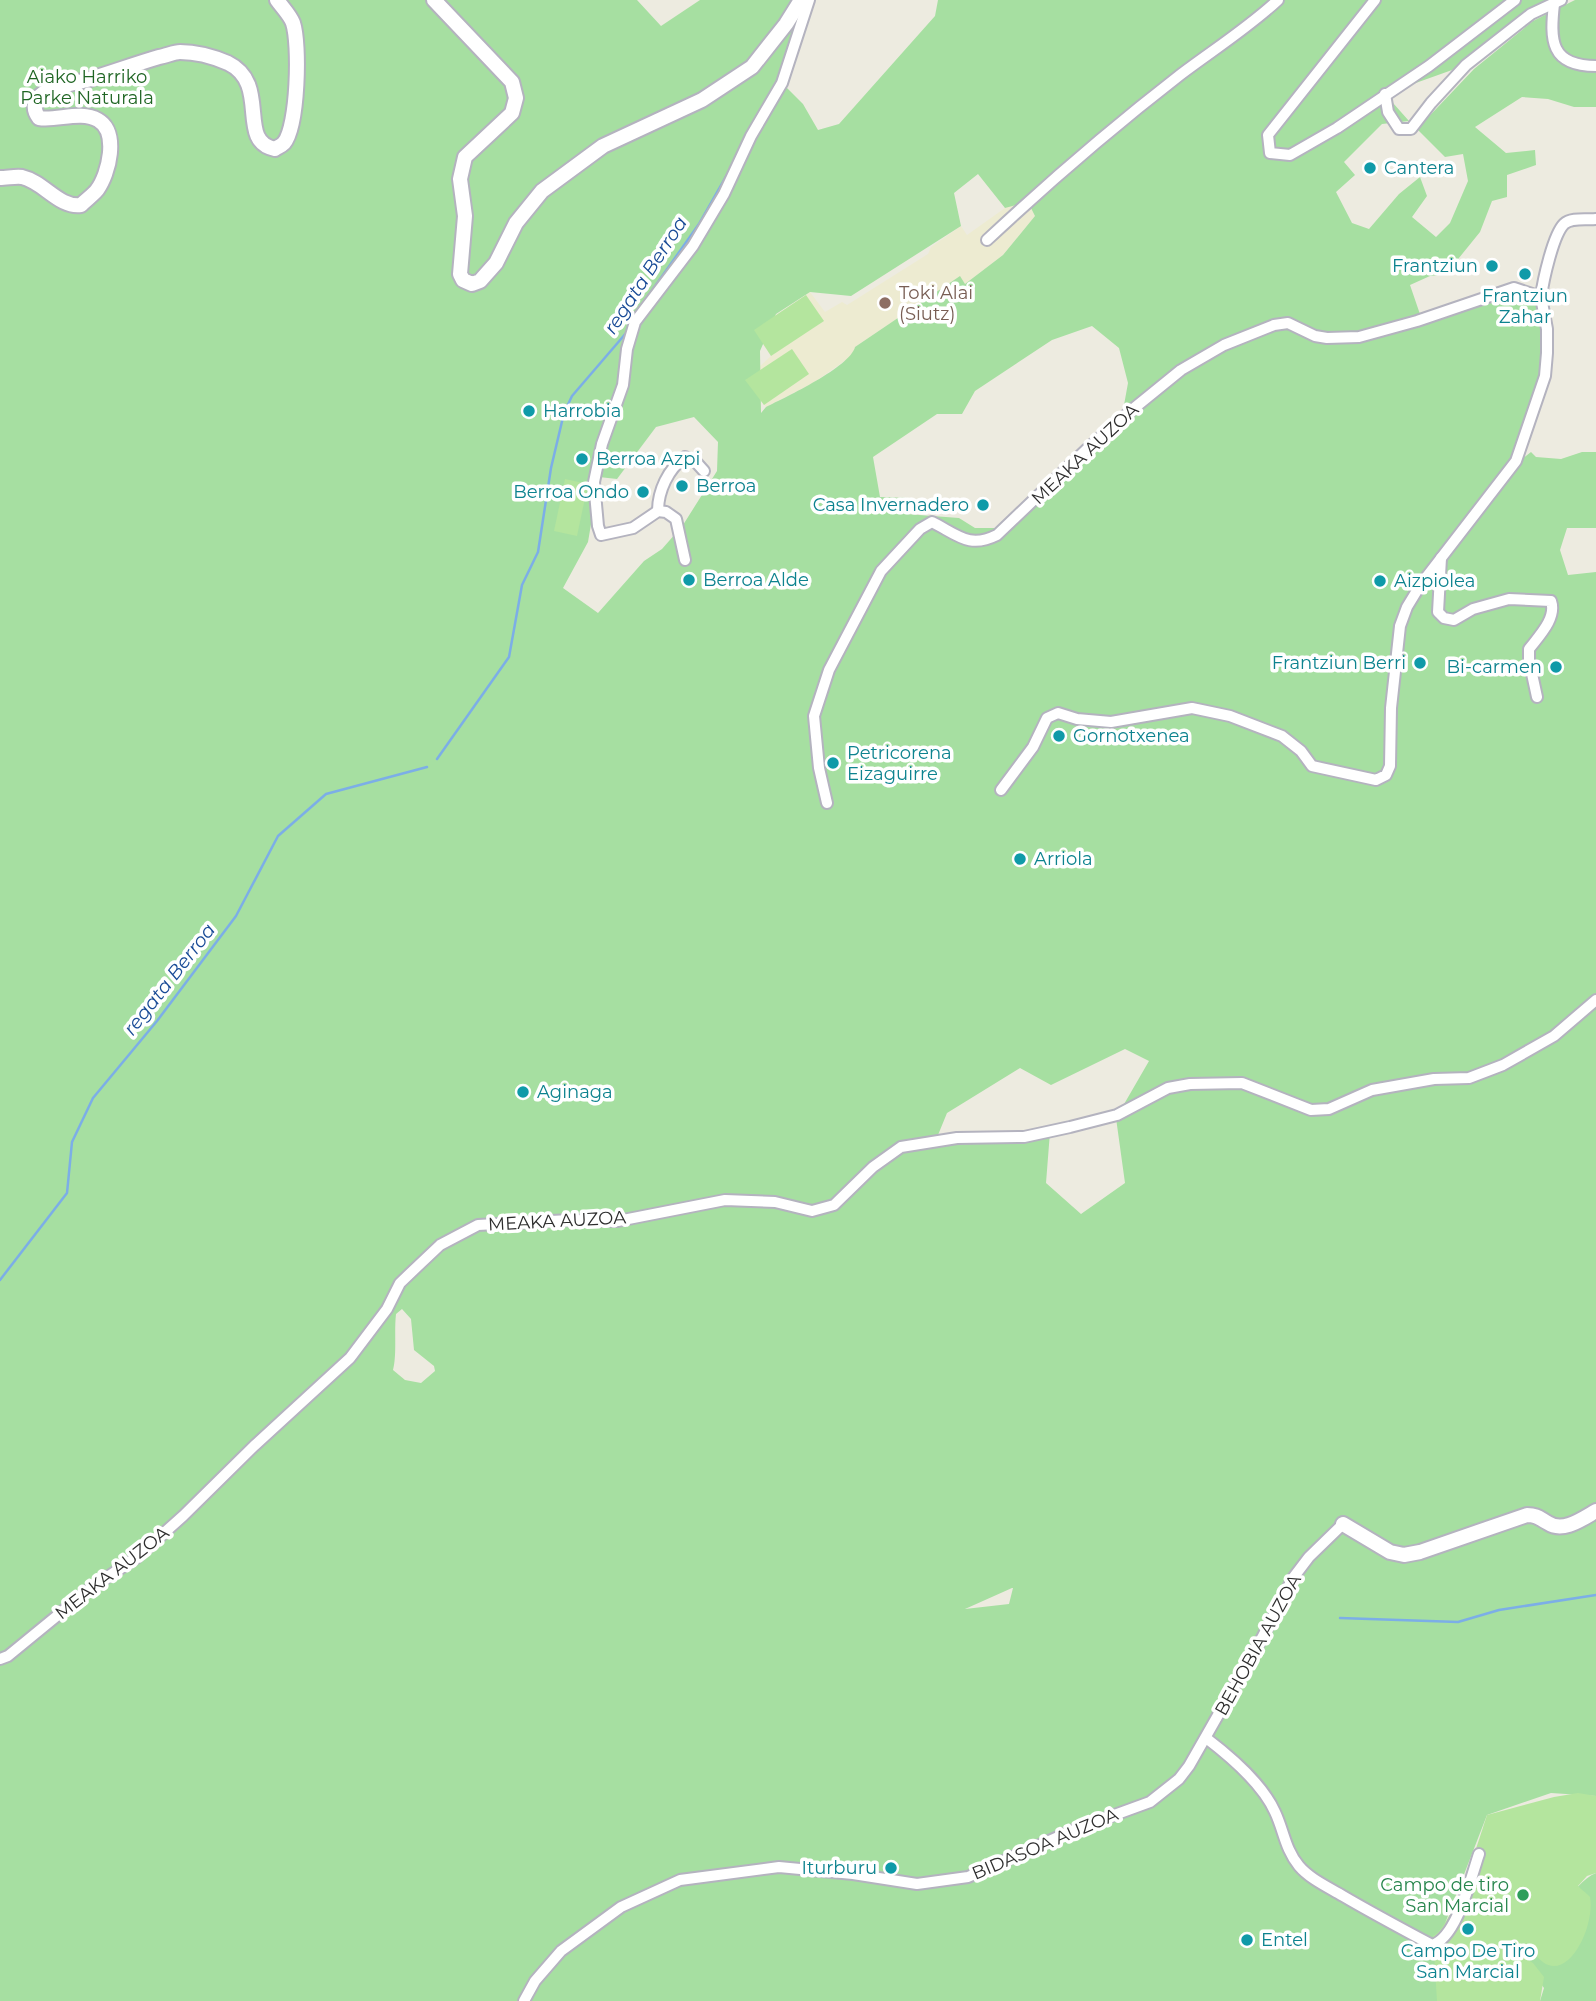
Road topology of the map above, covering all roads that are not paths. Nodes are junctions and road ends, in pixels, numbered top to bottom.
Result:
1 (277, 0) edge
2 (434, 0) edge
3 (801, 0) edge
4 (809, 0) edge
5 (1278, 0) edge
6 (1375, 0) edge
7 (1515, 0) edge
8 (1557, 2) edge
9 (1596, 66) edge
10 (1385, 94) junction
11 (0, 178) edge
12 (1596, 219) edge
13 (987, 240) dead end
14 (1541, 297) junction
15 (704, 471) dead end
16 (658, 511) junction
17 (1441, 558) junction
18 (685, 560) dead end
19 (1537, 696) dead end
20 (1001, 790) dead end
21 (827, 803) dead end
22 (1596, 1000) edge
23 (1596, 1511) edge
24 (1343, 1524) joint
25 (0, 1659) edge
26 (1206, 1738) junction
27 (1479, 1854) dead end
28 (524, 2001) edge

1 - 11 street
2 - 3 street
4 - 16 street
5 - 13 street
6 - 10 street
7 - 10 street
8 - 9 street
8 - 10 street
12 - 14 street
14 - 17 street
14 - 21 street, MEAKA AUZOA
15 - 16 street
16 - 18 street
17 - 19 street
17 - 20 street
22 - 25 street, MEAKA AUZOA
23 - 24 street, BEHOBIA AUZOA
24 - 26 street, BEHOBIA AUZOA
26 - 27 street
26 - 28 street, BIDASOA AUZOA

